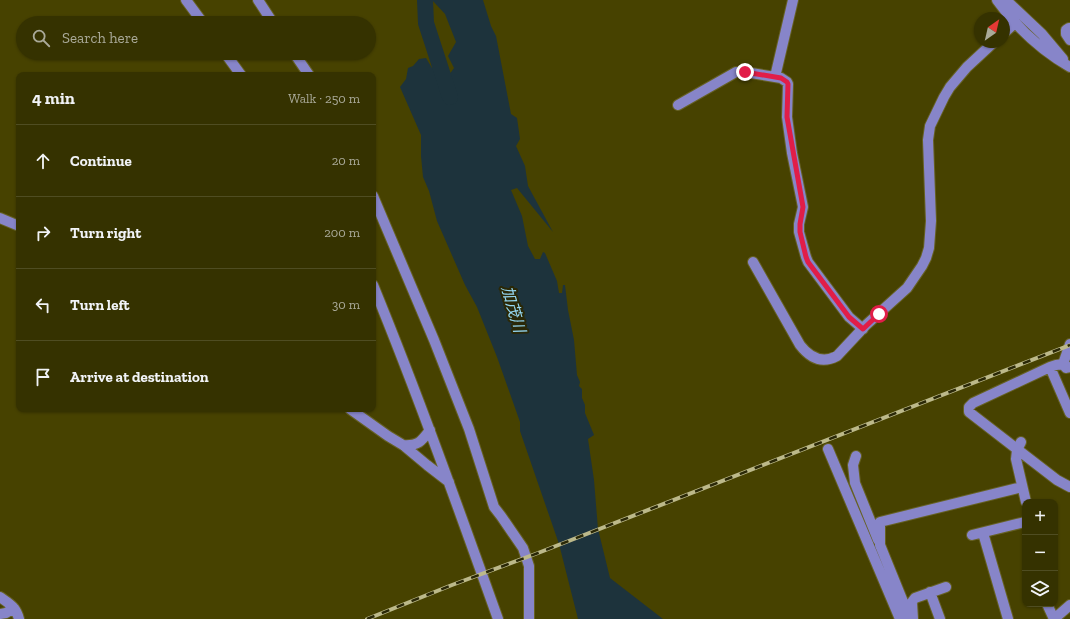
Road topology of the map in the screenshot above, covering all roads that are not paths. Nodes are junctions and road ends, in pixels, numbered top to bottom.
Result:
1 (186, 0) edge
2 (258, 0) edge
3 (793, 0) edge
4 (997, 0) edge
5 (1006, 0) edge
6 (198, 16) edge
7 (268, 16) edge
8 (1015, 23) junction
9 (1010, 28) edge
10 (1069, 28) edge
11 (1070, 40) edge
12 (988, 48) edge
13 (230, 60) edge
14 (299, 60) edge
15 (1070, 67) edge
16 (238, 72) edge
17 (307, 72) edge
18 (775, 77) junction
19 (678, 105) dead end
20 (376, 203) edge
21 (0, 218) edge
22 (16, 225) edge
23 (753, 262) dead end
24 (376, 292) edge
25 (863, 329) junction
26 (1070, 344) edge
27 (1066, 365) edge
28 (1050, 367) junction
29 (354, 412) edge
30 (1070, 414) edge
31 (430, 430) junction
32 (403, 445) junction
33 (1019, 446) junction
34 (828, 449) dead end
35 (856, 456) dead end
36 (449, 482) junction
37 (1070, 487) edge
38 (1022, 488) junction
39 (1025, 499) edge
40 (1022, 523) edge
41 (983, 533) junction
42 (972, 536) dead end
43 (880, 545) junction
44 (946, 587) dead end
45 (930, 592) junction
46 (0, 597) edge
47 (1070, 605) edge
48 (1048, 607) edge
49 (14, 608) junction
50 (0, 614) edge
51 (19, 619) edge
52 (498, 619) edge
53 (529, 619) edge
54 (900, 619) edge
55 (912, 619) edge
56 (940, 619) edge
57 (1008, 619) edge

1 - 6 street
2 - 7 street
3 - 18 street
4 - 8 street
5 - 15 street
8 - 9 street
8 - 15 street
10 - 11 street
12 - 25 street
13 - 16 street
14 - 17 street
18 - 19 street
18 - 25 street
20 - 53 street
21 - 22 street
23 - 25 street
24 - 31 street
26 - 27 street
27 - 28 street
28 - 30 street
28 - 33 street
29 - 32 street
31 - 32 street
31 - 36 street
32 - 36 street
33 - 37 street
33 - 38 street
34 - 54 street
35 - 43 street
36 - 52 street
38 - 39 street
38 - 43 street
40 - 41 street
41 - 42 street
41 - 57 street
43 - 55 street
44 - 45 street
45 - 55 street
45 - 56 street
46 - 49 street
47 - 48 street
49 - 50 street
49 - 51 street

